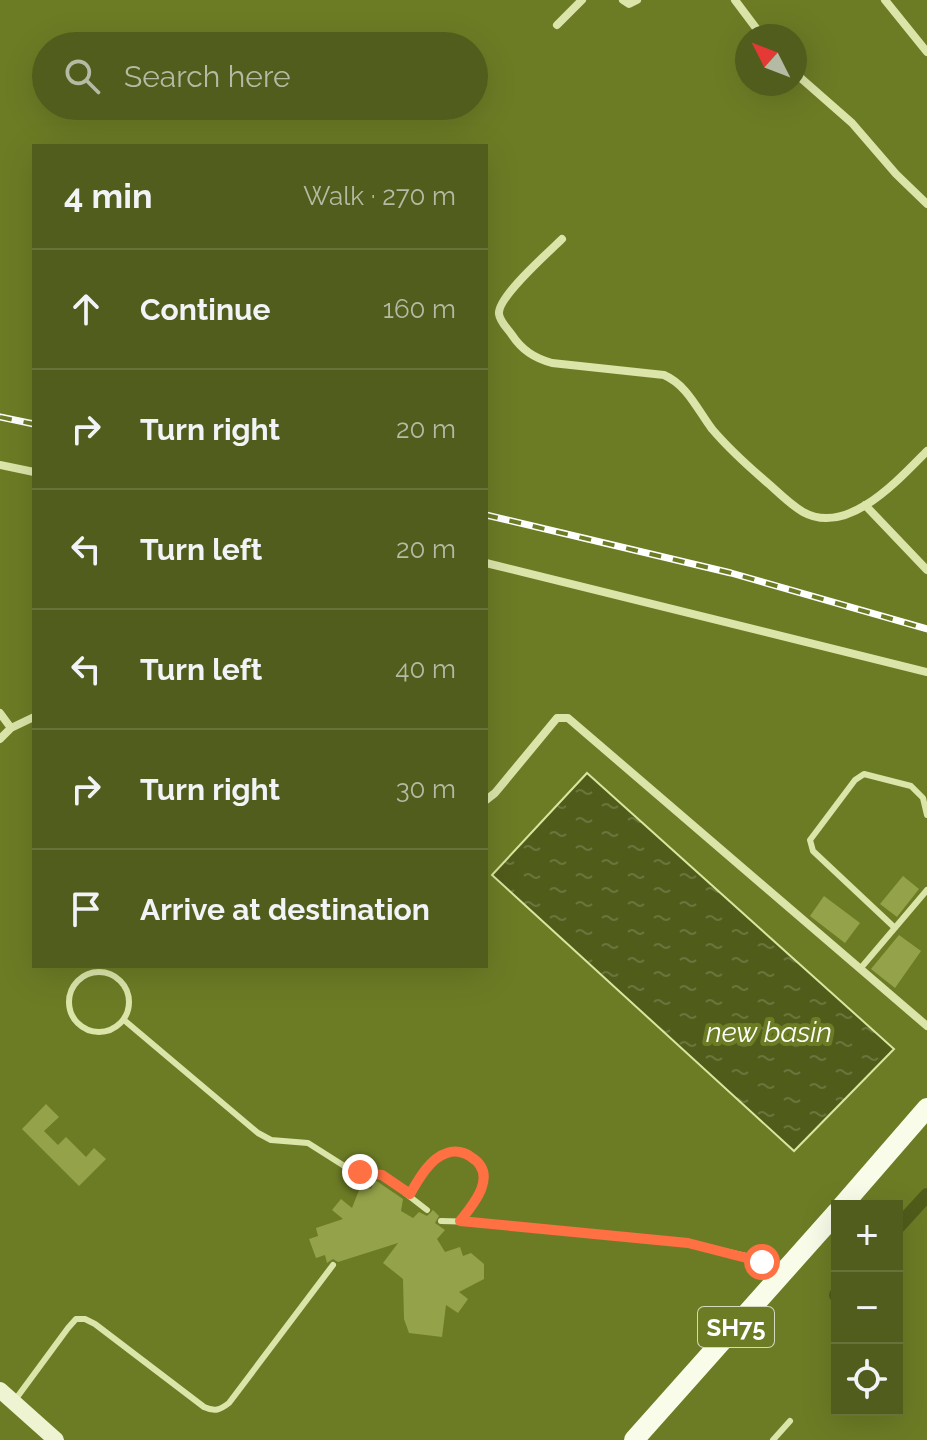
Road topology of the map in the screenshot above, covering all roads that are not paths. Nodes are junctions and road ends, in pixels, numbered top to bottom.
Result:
1 (582, 0) edge
2 (623, 0) edge
3 (637, 0) edge
4 (735, 0) edge
5 (885, 0) edge
6 (753, 24) edge
7 (557, 25) dead end
8 (927, 52) edge
9 (807, 84) edge
10 (927, 204) edge
11 (562, 239) dead end
12 (927, 451) edge
13 (2, 468) edge
14 (32, 472) edge
15 (865, 505) junction
16 (488, 563) edge
17 (927, 570) edge
18 (927, 672) edge
19 (0, 713) edge
20 (32, 718) edge
21 (11, 728) junction
22 (0, 739) edge
23 (488, 798) edge
24 (927, 815) edge
25 (927, 890) edge
26 (895, 928) junction
27 (860, 969) junction
28 (927, 1013) edge
29 (124, 1020) junction
30 (924, 1024) edge
31 (927, 1108) edge
32 (410, 1194) junction
33 (847, 1200) edge
34 (427, 1210) dead end
35 (831, 1219) edge
36 (441, 1221) dead end
37 (460, 1221) junction
38 (333, 1265) dead end
39 (782, 1276) junction
40 (0, 1390) edge
41 (13, 1403) junction
42 (790, 1421) dead end
43 (56, 1440) edge
44 (634, 1440) edge
45 (773, 1440) edge

1 - 7 street
2 - 3 street
4 - 6 street
5 - 8 street
9 - 10 street
11 - 15 street
12 - 15 street
13 - 14 street
15 - 17 street
16 - 18 street
19 - 21 street
20 - 21 street
21 - 22 street
23 - 27 street
24 - 26 lane
25 - 26 lane
26 - 27 lane
27 - 30 street
28 - 30 lane
29 - 29 lane
29 - 32 lane
31 - 33 main road
32 - 34 lane
32 - 37 lane
35 - 39 main road, SH75
36 - 37 lane
37 - 39 lane
38 - 41 lane
39 - 44 main road, SH75
40 - 41 main road
41 - 43 main road
42 - 45 lane

